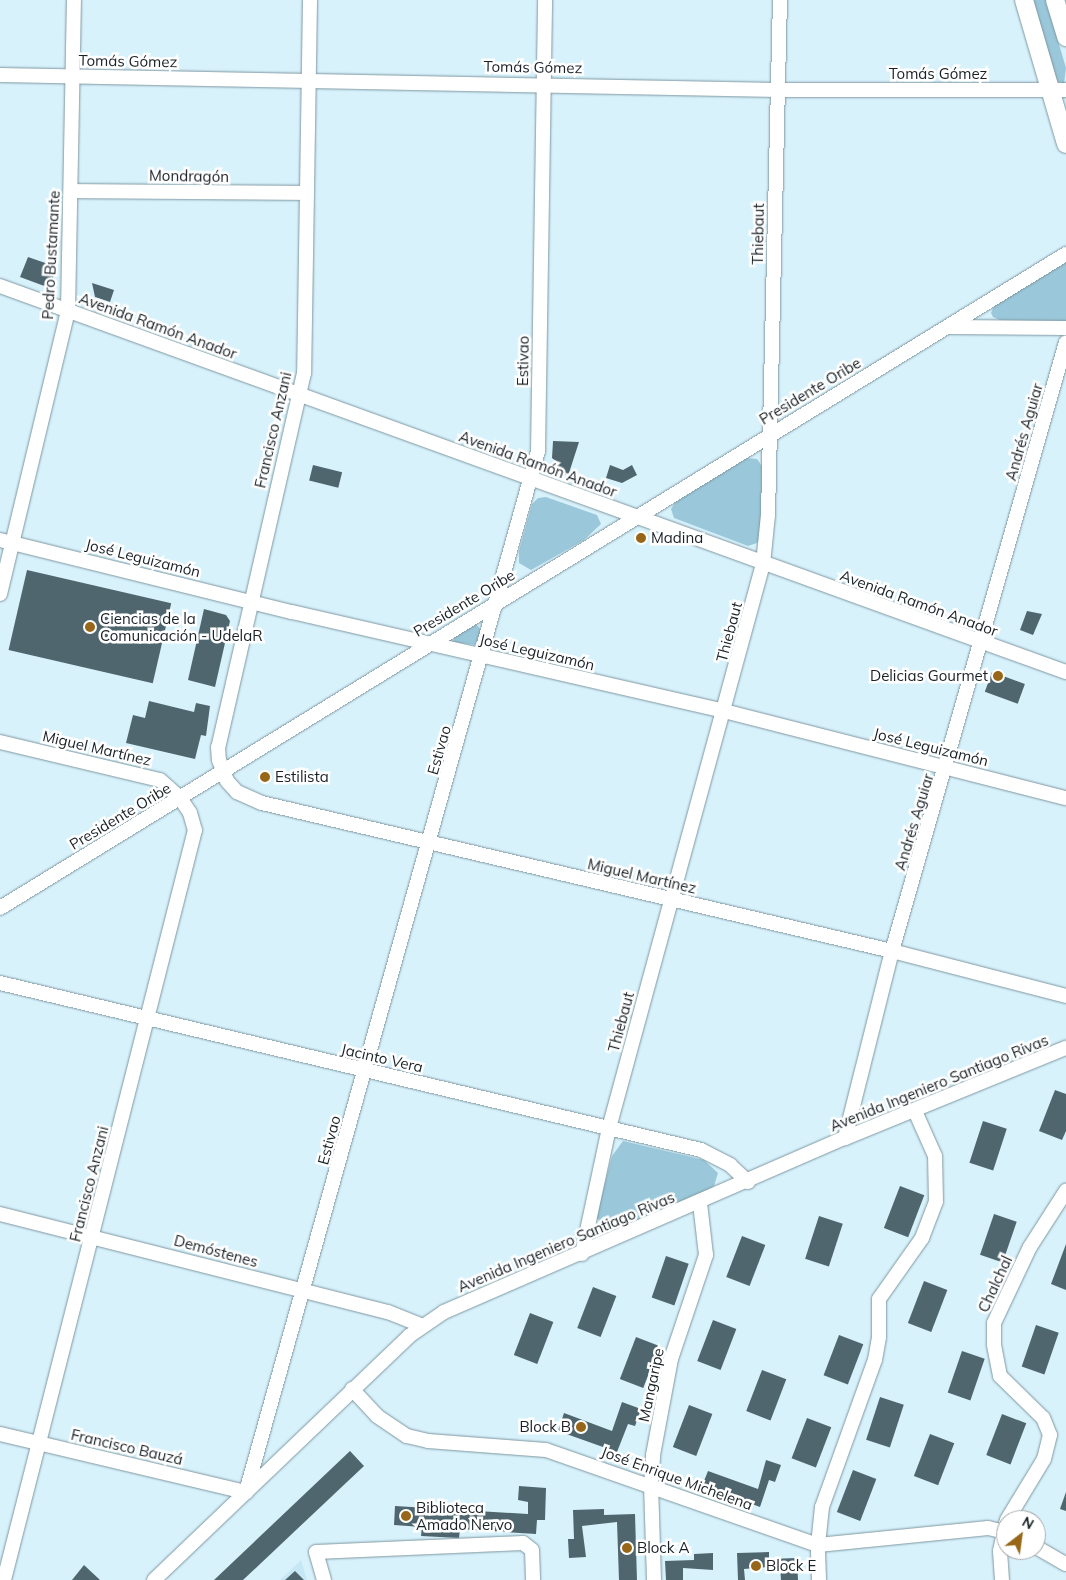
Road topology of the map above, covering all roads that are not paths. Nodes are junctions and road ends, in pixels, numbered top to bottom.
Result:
1 (74, 0) edge
2 (310, 0) edge
3 (545, 0) edge
4 (780, 0) edge
5 (1024, 0) edge
6 (1055, 0) edge
7 (1066, 37) edge
8 (0, 75) edge
9 (72, 76) junction
10 (309, 80) junction
11 (544, 83) junction
12 (778, 90) junction
13 (1058, 90) edge
14 (1063, 122) edge
15 (1066, 144) edge
16 (71, 191) junction
17 (308, 193) junction
18 (1066, 254) edge
19 (0, 286) edge
20 (68, 310) junction
21 (947, 327) junction
22 (1066, 328) edge
23 (1066, 342) edge
24 (300, 394) junction
25 (770, 434) junction
26 (530, 480) junction
27 (637, 517) junction
28 (6, 542) edge
29 (763, 564) junction
30 (0, 594) edge
31 (250, 601) junction
32 (497, 602) junction
33 (982, 643) junction
34 (428, 644) junction
35 (483, 656) junction
36 (1066, 672) edge
37 (724, 712) junction
38 (0, 742) edge
39 (947, 767) junction
40 (222, 771) junction
41 (180, 798) junction
42 (1066, 798) edge
43 (430, 844) junction
44 (672, 900) junction
45 (0, 908) edge
46 (892, 951) junction
47 (0, 983) edge
48 (1066, 996) edge
49 (147, 1018) junction
50 (1066, 1048) edge
51 (365, 1070) junction
52 (915, 1111) junction
53 (609, 1128) junction
54 (845, 1138) junction
55 (748, 1182) junction
56 (1066, 1191) edge
57 (700, 1203) junction
58 (0, 1214) edge
59 (93, 1236) junction
60 (582, 1254) junction
61 (304, 1290) junction
62 (422, 1326) junction
63 (352, 1389) junction
64 (0, 1434) edge
65 (41, 1443) junction
66 (650, 1486) junction
67 (246, 1492) junction
68 (1015, 1510) edge
69 (996, 1527) edge
70 (818, 1546) junction
71 (1046, 1553) edge
72 (1003, 1560) edge
73 (1066, 1564) edge
74 (4, 1580) edge
75 (154, 1580) edge
76 (324, 1580) edge
77 (533, 1580) edge
78 (654, 1580) edge
79 (819, 1580) edge
80 (1002, 1580) edge

1 - 9 street, Pedro Bustamante
2 - 10 street, Francisco Anzani
3 - 11 street, Estivao
4 - 12 street, Thiebaut
5 - 13 main road
6 - 7 main road
8 - 9 street, Tomás Gómez
9 - 10 street, Tomás Gómez
9 - 16 street, Pedro Bustamante
10 - 11 street, Tomás Gómez
10 - 17 street, Francisco Anzani
11 - 12 street, Tomás Gómez
11 - 26 street, Estivao
12 - 13 street, Tomás Gómez
12 - 25 street, Thiebaut
13 - 14 main road
14 - 15 main road
16 - 17 street, Mondragón
16 - 20 street, Pedro Bustamante
17 - 24 street, Francisco Anzani
18 - 21 street, Presidente Oribe
19 - 20 street, Avenida Ramón Anador
20 - 24 street, Avenida Ramón Anador
20 - 28 street, Pedro Bustamante
21 - 22 street
21 - 25 street, Presidente Oribe
23 - 33 street, Andrés Aguiar
24 - 26 street, Avenida Ramón Anador
24 - 31 street, Francisco Anzani
25 - 27 street, Presidente Oribe
25 - 29 street, Thiebaut
26 - 27 street, Avenida Ramón Anador
26 - 32 street, Estivao
27 - 29 street, Avenida Ramón Anador
27 - 32 street, Presidente Oribe
28 - 30 street, Pedro Bustamante
28 - 31 street, José Leguizamón
29 - 33 street, Avenida Ramón Anador
29 - 37 street, Thiebaut
31 - 34 street, José Leguizamón
31 - 40 street, Francisco Anzani
32 - 34 street, Presidente Oribe
32 - 35 street, Estivao
33 - 36 street, Avenida Ramón Anador
33 - 39 street, Andrés Aguiar
34 - 35 street, José Leguizamón
34 - 40 street, Presidente Oribe
35 - 37 street, José Leguizamón
35 - 43 street, Estivao
37 - 39 street, José Leguizamón
37 - 44 street, Thiebaut
38 - 41 street, Miguel Martínez
39 - 42 street, José Leguizamón
39 - 46 street, Andrés Aguiar
40 - 41 street, Presidente Oribe
40 - 43 street, Miguel Martínez
41 - 45 street, Presidente Oribe
41 - 49 street, Francisco Anzani
43 - 44 street, Miguel Martínez
43 - 51 street, Estivao
44 - 46 street, Miguel Martínez
44 - 53 street, Thiebaut
46 - 48 street, Miguel Martínez
46 - 54 street, Andrés Aguiar
47 - 49 street, Jacinto Vera
49 - 51 street, Jacinto Vera
49 - 59 street, Francisco Anzani
50 - 52 street, Avenida Ingeniero Santiago Rivas
51 - 53 street, Jacinto Vera
51 - 61 street, Estivao
52 - 54 street, Avenida Ingeniero Santiago Rivas
52 - 70 street
53 - 55 street, Jacinto Vera
53 - 60 street, Thiebaut
54 - 55 street, Avenida Ingeniero Santiago Rivas
55 - 57 street, Avenida Ingeniero Santiago Rivas
56 - 68 street, Chalchal
57 - 60 street, Avenida Ingeniero Santiago Rivas
57 - 66 street, Mangaripe
58 - 59 street, Demóstenes
59 - 61 street, Demóstenes
59 - 65 street, Francisco Anzani
60 - 62 street, Avenida Ingeniero Santiago Rivas
61 - 62 street, Demóstenes
61 - 67 street, Estivao
62 - 63 street, Avenida Ingeniero Santiago Rivas
63 - 66 street, José Enrique Michelena
63 - 67 street, Avenida Ingeniero Santiago Rivas
64 - 65 street, Francisco Bauzá
65 - 67 street, Francisco Bauzá
65 - 74 street, Francisco Anzani
66 - 70 street, José Enrique Michelena
66 - 78 street, Mangaripe
67 - 75 street, Avenida Ingeniero Santiago Rivas
69 - 70 street, José Enrique Michelena
70 - 79 street
71 - 73 street
72 - 80 street, Chalchal
76 - 77 street

